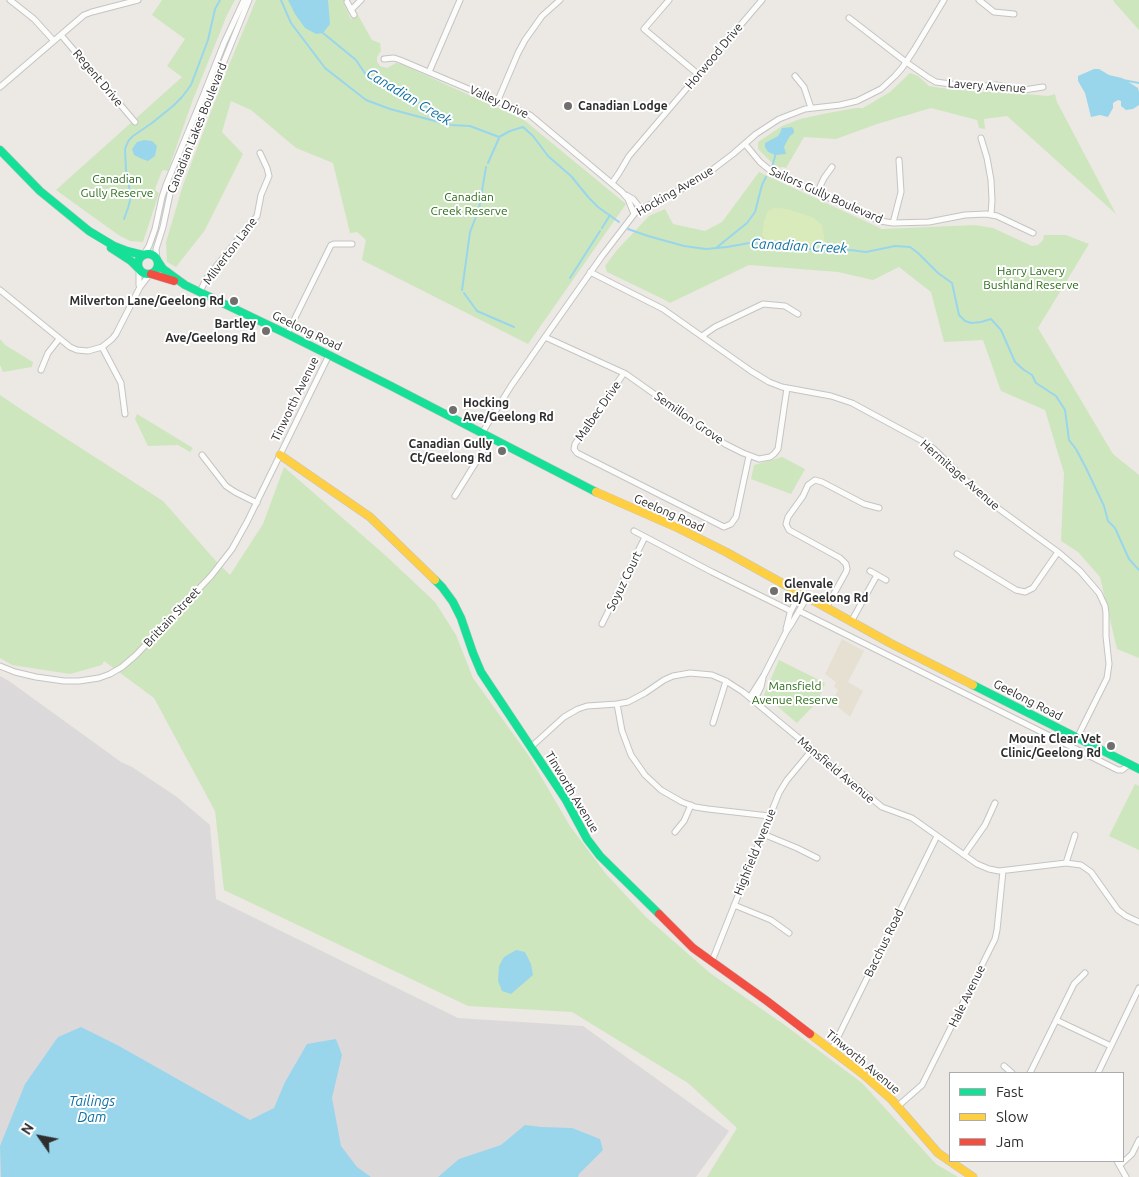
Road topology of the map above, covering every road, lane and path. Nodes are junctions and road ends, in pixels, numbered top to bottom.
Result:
1 (10, 0) edge
2 (138, 0) edge
3 (244, 0) edge
4 (250, 0) edge
5 (361, 0) edge
6 (460, 0) edge
7 (560, 0) edge
8 (669, 0) edge
9 (762, 0) edge
10 (979, 0) edge
11 (941, 1) edge
12 (347, 2) dead end
13 (351, 10) junction
14 (1014, 14) dead end
15 (354, 15) dead end
16 (849, 18) dead end
17 (61, 35) junction
18 (54, 41) junction
19 (384, 59) dead end
20 (906, 62) junction
21 (430, 72) junction
22 (699, 74) junction
23 (795, 76) dead end
24 (0, 87) edge
25 (1043, 87) dead end
26 (498, 100) junction
27 (811, 108) junction
28 (134, 122) dead end
29 (981, 138) dead end
30 (744, 144) junction
31 (0, 150) edge
32 (260, 153) dead end
33 (899, 160) dead end
34 (832, 167) dead end
35 (612, 184) junction
36 (622, 192) junction
37 (817, 193) junction
38 (642, 209) junction
39 (634, 214) junction
40 (991, 215) junction
41 (893, 223) junction
42 (1033, 233) dead end
43 (104, 241) junction
44 (352, 244) dead end
45 (144, 254) junction
46 (157, 260) junction
47 (139, 270) junction
48 (590, 272) junction
49 (150, 274) junction
50 (186, 285) junction
51 (0, 290) edge
52 (138, 291) junction
53 (200, 292) junction
54 (798, 314) dead end
55 (287, 334) junction
56 (702, 336) junction
57 (545, 337) junction
58 (59, 339) junction
59 (102, 347) junction
60 (329, 355) junction
61 (41, 370) dead end
62 (624, 373) junction
63 (787, 388) junction
64 (125, 414) dead end
65 (482, 433) junction
66 (491, 438) junction
67 (202, 455) dead end
68 (280, 455) junction
69 (749, 456) junction
70 (455, 496) dead end
71 (257, 503) junction
72 (879, 508) dead end
73 (634, 531) dead end
74 (646, 537) junction
75 (1058, 552) junction
76 (957, 554) dead end
77 (870, 571) dead end
78 (877, 575) junction
79 (886, 580) dead end
80 (803, 595) junction
81 (826, 608) junction
82 (791, 610) junction
83 (799, 612) junction
84 (850, 622) junction
85 (602, 624) dead end
86 (786, 632) junction
87 (0, 666) edge
88 (726, 681) junction
89 (752, 699) junction
90 (617, 704) junction
91 (713, 723) dead end
92 (1077, 738) junction
93 (531, 747) junction
94 (812, 750) junction
95 (1118, 758) junction
96 (1104, 763) junction
97 (1130, 764) junction
98 (1139, 769) edge
99 (995, 803) dead end
100 (691, 805) junction
101 (769, 816) junction
102 (675, 832) dead end
103 (762, 834) junction
104 (1075, 835) dead end
105 (937, 836) junction
106 (964, 855) junction
107 (817, 858) dead end
108 (1066, 864) junction
109 (1003, 871) junction
110 (734, 905) junction
111 (1139, 922) edge
112 (789, 933) dead end
113 (712, 962) junction
114 (1085, 973) dead end
115 (1139, 988) edge
116 (1056, 1020) junction
117 (1111, 1046) junction
118 (832, 1049) junction
119 (1004, 1066) dead end
120 (1011, 1072) edge
121 (1030, 1072) edge
122 (1098, 1072) edge
123 (898, 1106) junction
124 (1139, 1140) edge
125 (1124, 1159) edge
126 (949, 1161) edge
127 (951, 1162) edge
128 (1118, 1163) edge
129 (973, 1177) edge
130 (1126, 1177) edge

1 - 18 street
2 - 17 street
3 - 45 street, Canadian Lakes Boulevard
4 - 46 street, Canadian Lakes Boulevard
5 - 13 street
6 - 21 street
7 - 26 street
8 - 22 street
9 - 22 street, Horwood Drive
10 - 14 street
11 - 20 street, Hocking Avenue
12 - 13 street
13 - 15 street
16 - 20 street, Lavery Avenue
17 - 18 street
17 - 28 street, Regent Drive
18 - 24 street
19 - 21 street, Valley Drive
20 - 25 street, Lavery Avenue
20 - 27 street, Hocking Avenue
21 - 26 street, Valley Drive
22 - 35 street, Horwood Drive
23 - 27 street
26 - 35 street, Valley Drive
27 - 30 street, Hocking Avenue
29 - 40 street
30 - 37 street, Sailors Gully Boulevard
30 - 38 street, Hocking Avenue
31 - 43 main road
32 - 53 street, Milverton Lane
33 - 41 street
34 - 37 street
35 - 36 street, Valley Drive
36 - 38 street, Valley Drive
36 - 39 street, Valley Drive
37 - 41 street, Sailors Gully Boulevard
38 - 39 street, Hocking Avenue
39 - 48 street, Hocking Avenue
40 - 41 street, Sailors Gully Boulevard
40 - 42 street, Sailors Gully Boulevard
43 - 45 main road
43 - 47 main road
44 - 55 street
45 - 46 main road
45 - 47 main road
46 - 49 main road
46 - 50 main road, Geelong Road
47 - 49 main road
47 - 52 street
48 - 56 street, Hermitage Avenue
48 - 57 street, Hocking Avenue
49 - 50 main road, Geelong Road
49 - 52 street
50 - 53 main road, Geelong Road
51 - 58 street
52 - 59 street
53 - 55 main road, Geelong Road
54 - 56 street
55 - 60 main road, Geelong Road
56 - 63 street, Hermitage Avenue
57 - 62 street, Semillon Grove
57 - 65 street, Hocking Avenue
58 - 59 street
58 - 61 street
59 - 64 street
60 - 65 main road, Geelong Road
60 - 68 street, Tinworth Avenue
62 - 69 street, Semillon Grove
62 - 69 street, Malbec Drive
63 - 69 street, Semillon Grove
63 - 75 street, Hermitage Avenue
65 - 66 main road, Geelong Road
66 - 70 street
66 - 80 main road, Geelong Road
67 - 71 street
68 - 71 street, Brittain Street
68 - 93 main road, Tinworth Avenue
71 - 87 street, Brittain Street
72 - 81 street
73 - 74 street
74 - 82 street
74 - 85 street, Soyuz Court
75 - 76 street
75 - 92 street, Hermitage Avenue
77 - 78 street
78 - 79 street
78 - 84 street
80 - 81 main road, Geelong Road
80 - 82 street
80 - 83 street
81 - 84 main road, Geelong Road
82 - 83 street
82 - 86 street
83 - 86 street
83 - 96 street
84 - 92 main road, Geelong Road
86 - 89 street
88 - 89 street, Mansfield Avenue
88 - 90 street, Mansfield Avenue
88 - 91 street
89 - 94 street, Mansfield Avenue
90 - 93 street, Mansfield Avenue
90 - 100 street
92 - 95 main road, Geelong Road
93 - 113 main road, Tinworth Avenue
94 - 101 street, Highfield Avenue
94 - 105 street, Mansfield Avenue
95 - 96 street
95 - 97 main road, Geelong Road
96 - 97 street
97 - 98 main road, Geelong Road
99 - 106 street
100 - 101 street
100 - 102 street
101 - 103 street, Highfield Avenue
103 - 107 street
103 - 110 street, Highfield Avenue
104 - 108 street
105 - 106 street, Mansfield Avenue
105 - 118 street, Bacchus Road
106 - 109 street, Mansfield Avenue
108 - 109 street, Mansfield Avenue
108 - 111 street, Mansfield Avenue
109 - 123 street, Hale Avenue
110 - 112 street
110 - 113 street, Highfield Avenue
113 - 118 main road, Tinworth Avenue
114 - 116 street
115 - 117 street
116 - 117 street
116 - 121 street
117 - 122 street
118 - 123 main road, Tinworth Avenue
119 - 120 street
123 - 126 main road, Tinworth Avenue
124 - 125 street
127 - 129 main road, Tinworth Avenue
128 - 130 street

